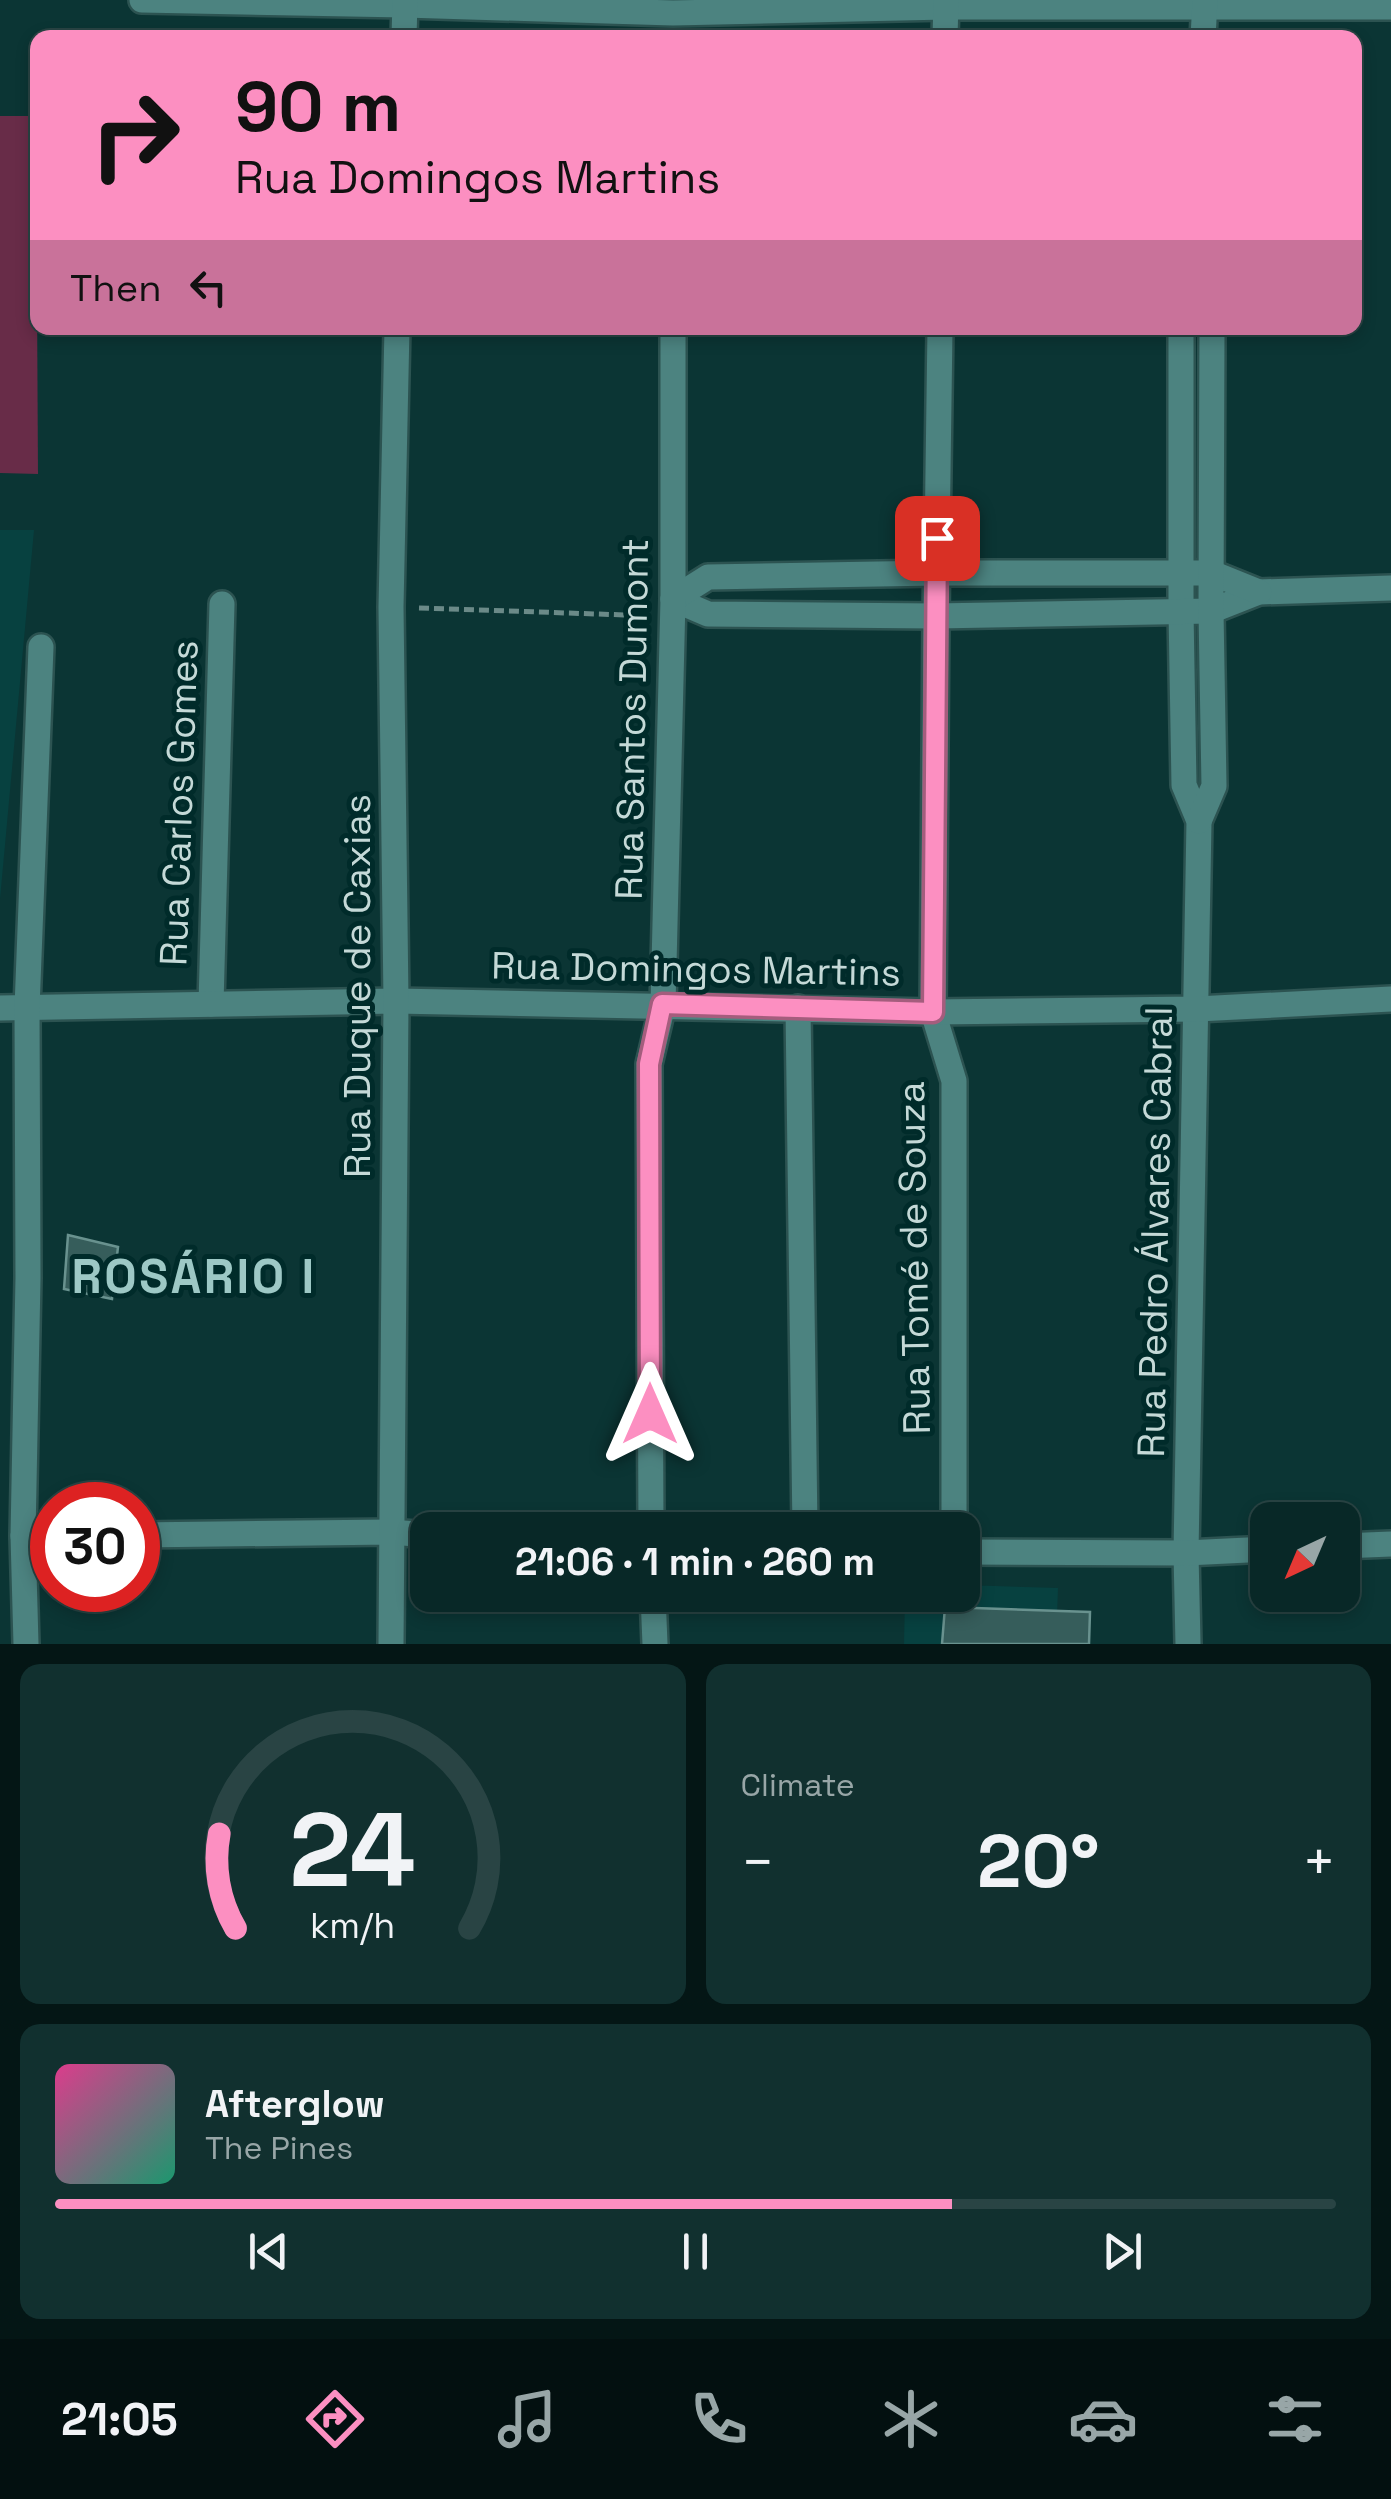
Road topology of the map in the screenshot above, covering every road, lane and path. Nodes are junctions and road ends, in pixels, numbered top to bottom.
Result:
1 (142, 0) edge
2 (404, 2) edge
3 (946, 3) edge
4 (1205, 4) edge
5 (1391, 7) edge
6 (673, 17) edge
7 (404, 30) edge
8 (945, 30) edge
9 (1204, 30) edge
10 (398, 335) edge
11 (673, 335) edge
12 (940, 335) edge
13 (1181, 335) edge
14 (1212, 335) edge
15 (1181, 572) junction
16 (936, 573) junction
17 (1212, 573) junction
18 (1391, 588) edge
19 (1259, 592) junction
20 (673, 599) junction
21 (222, 604) dead end
22 (391, 607) junction
23 (1181, 611) junction
24 (1211, 611) junction
25 (936, 616) junction
26 (40, 647) dead end
27 (1198, 822) junction
28 (396, 1000) junction
29 (1391, 1000) edge
30 (211, 1004) junction
31 (662, 1004) junction
32 (0, 1008) edge
33 (26, 1008) junction
34 (798, 1008) junction
35 (1197, 1008) junction
36 (933, 1012) junction
37 (12, 1507) edge
38 (651, 1512) edge
39 (805, 1512) edge
40 (954, 1512) edge
41 (391, 1532) junction
42 (410, 1534) edge
43 (160, 1535) edge
44 (23, 1536) junction
45 (30, 1536) edge
46 (1391, 1544) edge
47 (1360, 1545) edge
48 (1250, 1550) edge
49 (980, 1552) edge
50 (1186, 1553) junction
51 (654, 1612) edge
52 (26, 1644) edge
53 (391, 1644) edge
54 (655, 1644) edge
55 (1188, 1644) edge

1 - 2 street
2 - 6 street
2 - 7 street
3 - 4 street
3 - 6 street
3 - 8 street
4 - 5 street
4 - 9 street
10 - 22 street, Rua Duque de Caxias
11 - 20 street, Rua Santos Dumont
12 - 16 street, Rua Tomé de Souza
13 - 15 street, Rua Pedro Álvares Cabral
14 - 17 street, Rua Pedro Álvares Cabral
15 - 16 street
15 - 17 street
15 - 23 street, Rua Pedro Álvares Cabral
16 - 20 street
16 - 25 street, Rua Tomé de Souza
17 - 19 street
17 - 24 street, Rua Pedro Álvares Cabral
18 - 19 street
19 - 24 street
20 - 22 path
20 - 25 street
20 - 31 street, Rua Santos Dumont
21 - 30 street, Rua Carlos Gomes
22 - 28 street, Rua Duque de Caxias
23 - 24 street
23 - 25 street
23 - 27 street, Rua Pedro Álvares Cabral
24 - 27 street, Rua Pedro Álvares Cabral
25 - 36 street, Rua Tomé de Souza
26 - 33 street
27 - 35 street, Rua Pedro Álvares Cabral
28 - 30 street, Rua Domingos Martins
28 - 31 street, Rua Domingos Martins
28 - 41 street, Rua Duque de Caxias
29 - 35 street, Rua Domingos Martins
30 - 33 street, Rua Domingos Martins
31 - 34 street, Rua Domingos Martins
31 - 38 street, Rua Santos Dumont
32 - 33 street, Rua Domingos Martins
33 - 37 street
34 - 36 street, Rua Domingos Martins
34 - 39 street
35 - 36 street, Rua Domingos Martins
35 - 50 street, Rua Pedro Álvares Cabral
36 - 40 street, Rua Tomé de Souza
37 - 44 street
41 - 42 street
41 - 43 street
41 - 53 street, Rua Duque de Caxias
44 - 45 street
44 - 52 street
46 - 47 street
48 - 50 street
49 - 50 street
50 - 55 street, Rua Pedro Álvares Cabral
51 - 54 street

